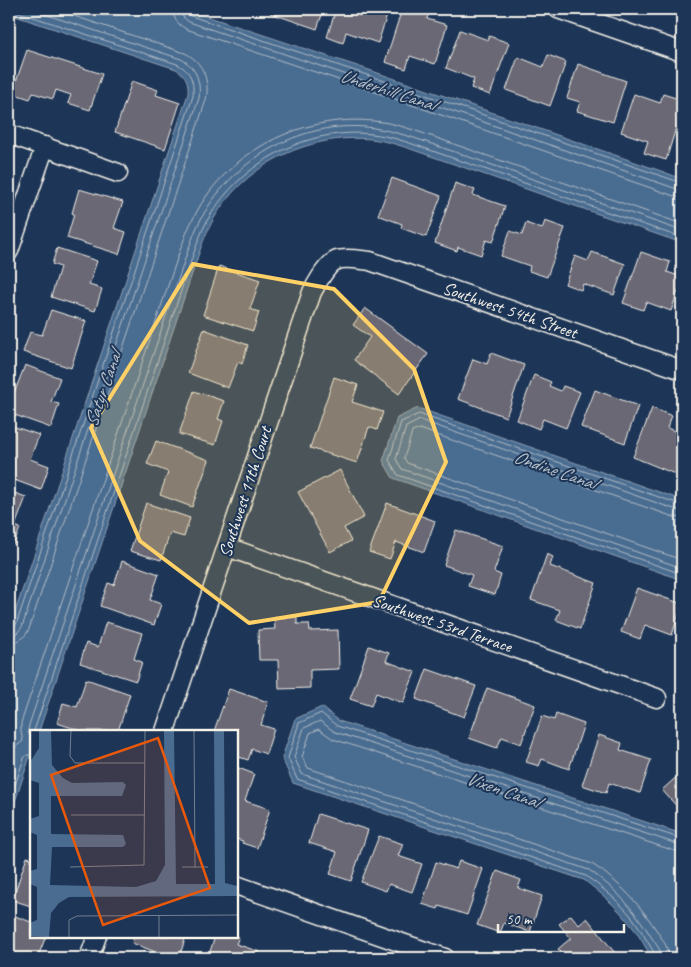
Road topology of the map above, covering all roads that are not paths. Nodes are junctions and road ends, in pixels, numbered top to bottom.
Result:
1 (558, 9) edge
2 (682, 52) edge
3 (9, 134) edge
4 (45, 146) junction
5 (118, 173) dead end
6 (9, 251) edge
7 (336, 260) joint
8 (682, 370) edge
9 (227, 547) junction
10 (658, 698) dead end
11 (166, 730) edge
12 (238, 886) edge
13 (97, 937) edge
14 (89, 958) edge
15 (445, 958) edge

1 - 2 street
3 - 4 street
4 - 5 street
4 - 6 street
7 - 8 street, Southwest 54th Street
7 - 9 street, Southwest 11th Court
9 - 10 street, Southwest 53rd Terrace
9 - 11 street, Southwest 11th Court
12 - 15 street
13 - 14 street

